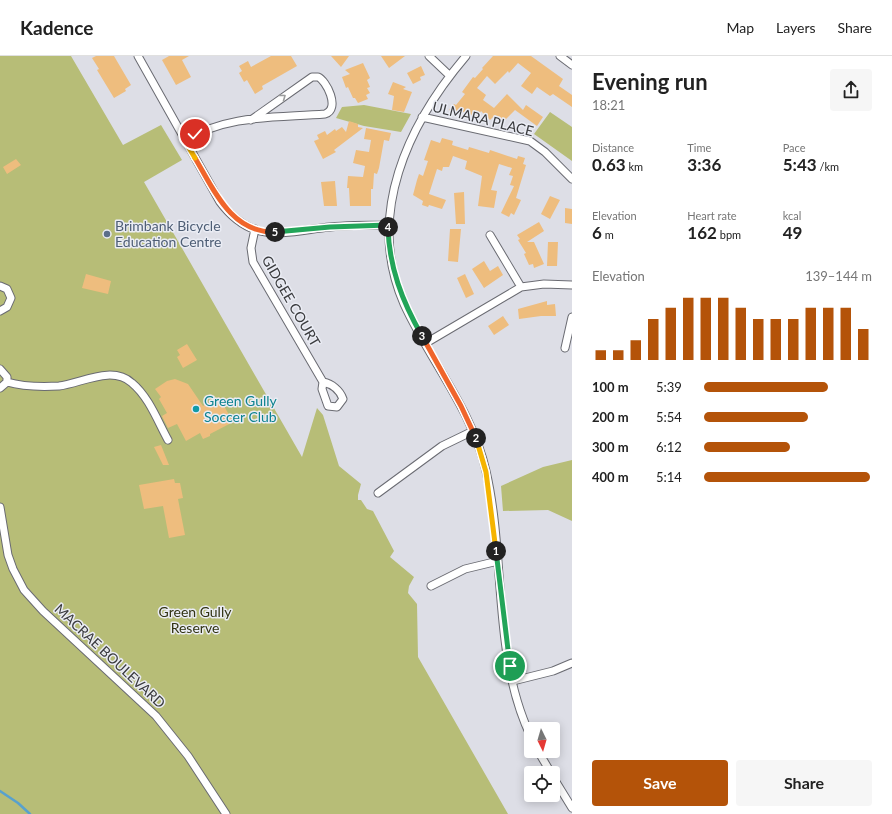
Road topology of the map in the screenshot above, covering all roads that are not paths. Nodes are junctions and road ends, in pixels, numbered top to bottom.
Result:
1 (138, 56) edge
2 (429, 56) edge
3 (466, 56) edge
4 (560, 56) edge
5 (572, 65) edge
6 (450, 75) junction
7 (422, 118) junction
8 (251, 120) junction
9 (185, 141) junction
10 (572, 179) edge
11 (388, 225) junction
12 (254, 229) junction
13 (490, 235) dead end
14 (572, 284) edge
15 (1, 286) edge
16 (520, 287) junction
17 (1, 311) edge
18 (572, 317) edge
19 (426, 343) junction
20 (564, 348) dead end
21 (0, 369) edge
22 (7, 382) junction
23 (323, 382) dead end
24 (0, 388) edge
25 (473, 431) junction
26 (168, 440) dead end
27 (378, 493) dead end
28 (0, 507) edge
29 (498, 561) junction
30 (431, 586) dead end
31 (572, 663) edge
32 (513, 681) junction
33 (525, 722) edge
34 (560, 788) edge
35 (572, 808) edge
36 (226, 814) edge

1 - 9 street
2 - 6 street
3 - 6 street
4 - 5 street
6 - 7 street
7 - 10 street, ULMARA PLACE
7 - 11 street
8 -> 8 street
8 - 9 street
9 - 12 street
11 - 12 street
11 - 19 street
12 - 23 street, GIDGEE COURT
13 - 16 street
14 - 16 street
15 - 17 street
16 - 19 street
18 - 20 street
19 - 25 street
21 - 22 street
22 - 24 street
22 - 26 street
25 - 27 street
25 - 29 street
28 - 36 street, MACRAE BOULEVARD
29 - 30 street
29 - 32 street
31 - 32 street
32 - 33 street
34 - 35 street

